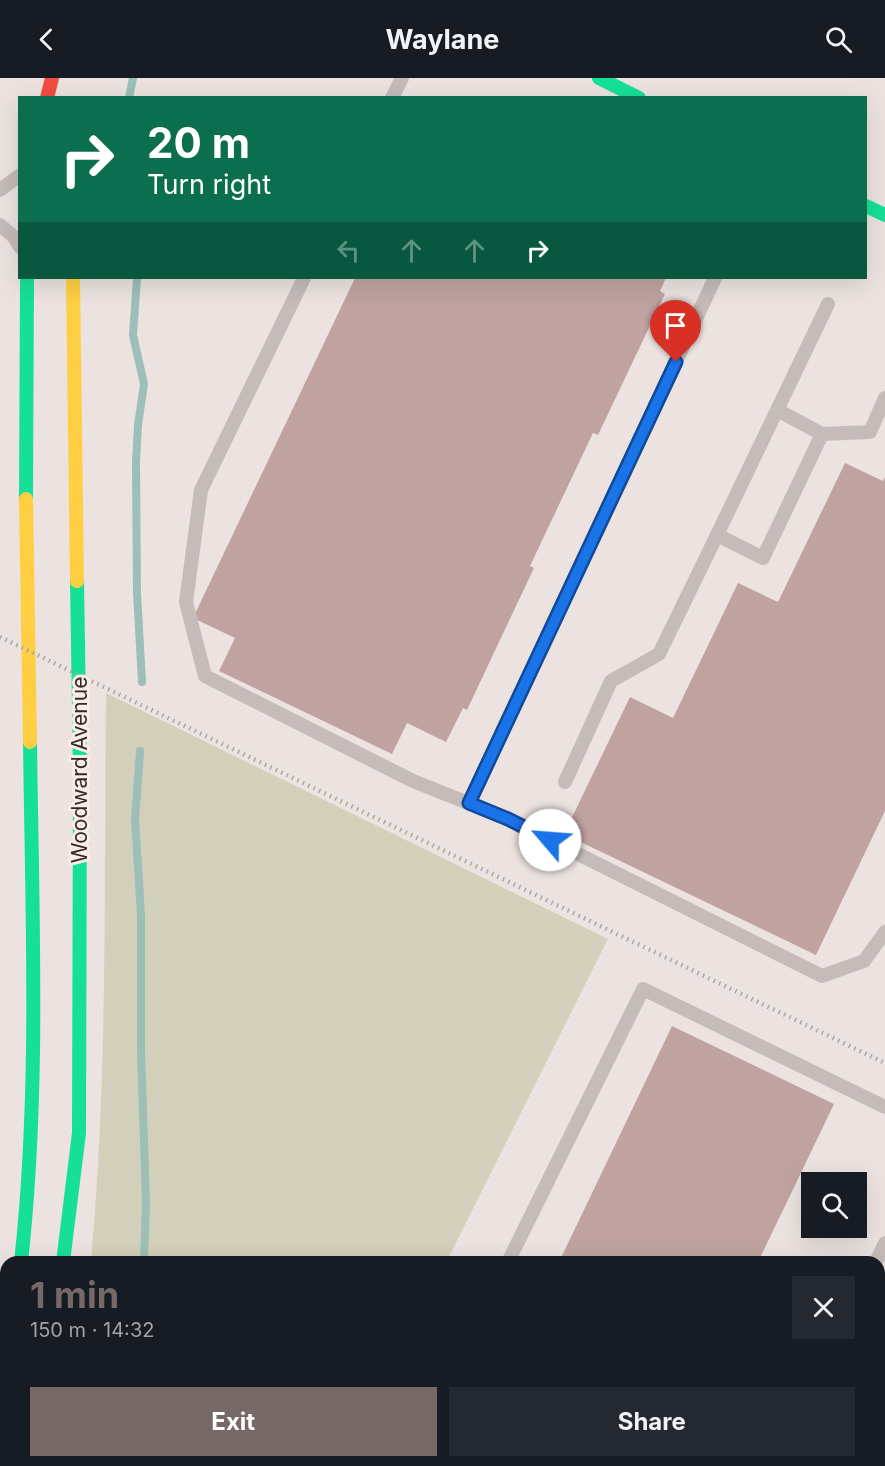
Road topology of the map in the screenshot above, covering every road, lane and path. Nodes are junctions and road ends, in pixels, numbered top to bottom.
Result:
1 (52, 78) edge
2 (60, 78) edge
3 (402, 78) edge
4 (599, 78) edge
5 (47, 96) edge
6 (62, 96) edge
7 (393, 96) edge
8 (635, 96) edge
9 (18, 176) edge
10 (0, 190) edge
11 (867, 206) edge
12 (885, 215) edge
13 (0, 225) edge
14 (18, 244) edge
15 (27, 279) edge
16 (73, 279) edge
17 (304, 279) edge
18 (715, 279) edge
19 (828, 304) dead end
20 (885, 398) edge
21 (777, 410) junction
22 (822, 434) junction
23 (717, 535) junction
24 (565, 782) dead end
25 (469, 803) junction
26 (885, 932) edge
27 (885, 1107) edge
28 (22, 1256) edge
29 (64, 1256) edge
30 (511, 1256) edge

1 - 5 street
2 - 6 street
3 - 7 lane
4 - 8 street
9 - 10 lane
11 - 12 street
13 - 14 lane
15 - 28 street
16 - 29 street, Woodward Avenue
17 - 25 lane
18 - 25 lane
19 - 21 lane
20 - 22 lane
21 - 22 lane
21 - 23 lane
22 - 23 lane
23 - 24 lane
25 - 26 lane
27 - 30 lane

